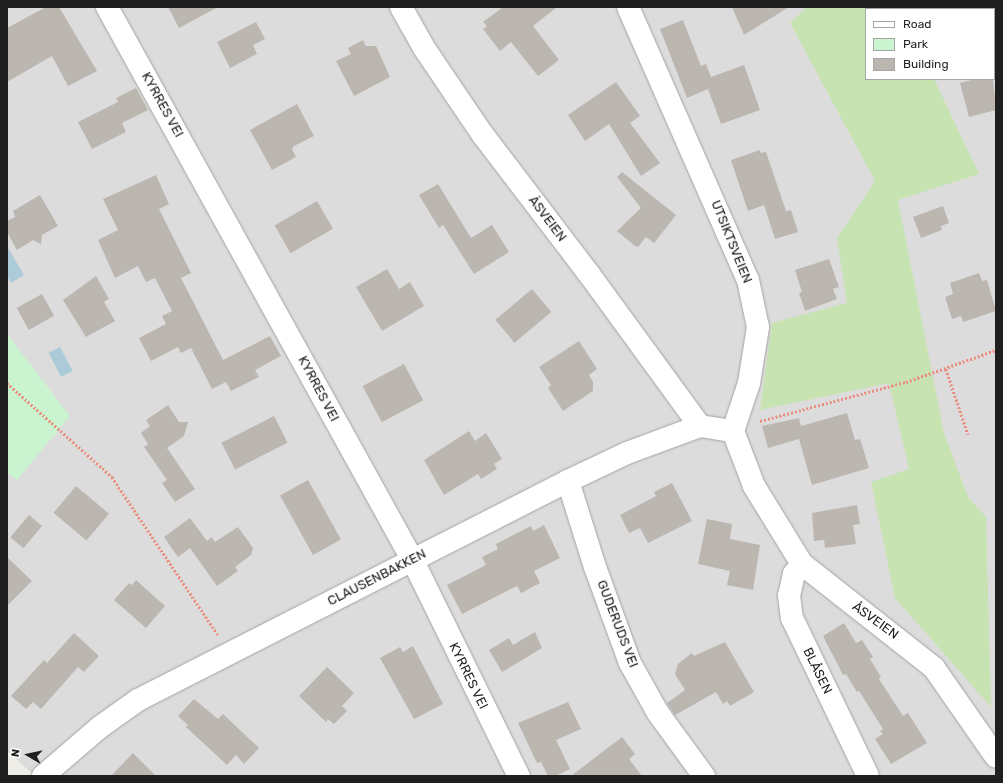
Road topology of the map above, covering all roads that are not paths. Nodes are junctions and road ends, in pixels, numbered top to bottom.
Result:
1 (107, 7) edge
2 (402, 7) edge
3 (628, 7) edge
4 (700, 426) junction
5 (733, 430) junction
6 (568, 481) junction
7 (412, 559) junction
8 (802, 564) junction
9 (996, 757) edge
10 (43, 776) edge
11 (519, 776) edge
12 (704, 776) edge
13 (868, 776) edge

1 - 7 street, KYRRES VEI
2 - 4 street, ÅSVEIEN
3 - 5 street, UTSIKTSVEIEN
4 - 5 street, CLAUSENBAKKEN
4 - 6 street, CLAUSENBAKKEN
5 - 8 street, ÅSVEIEN
6 - 7 street, CLAUSENBAKKEN
6 - 12 street, GUDERUDS VEI
7 - 10 street, CLAUSENBAKKEN
7 - 11 street, KYRRES VEI
8 - 9 street, ÅSVEIEN
8 - 13 street, BLÅSEN

